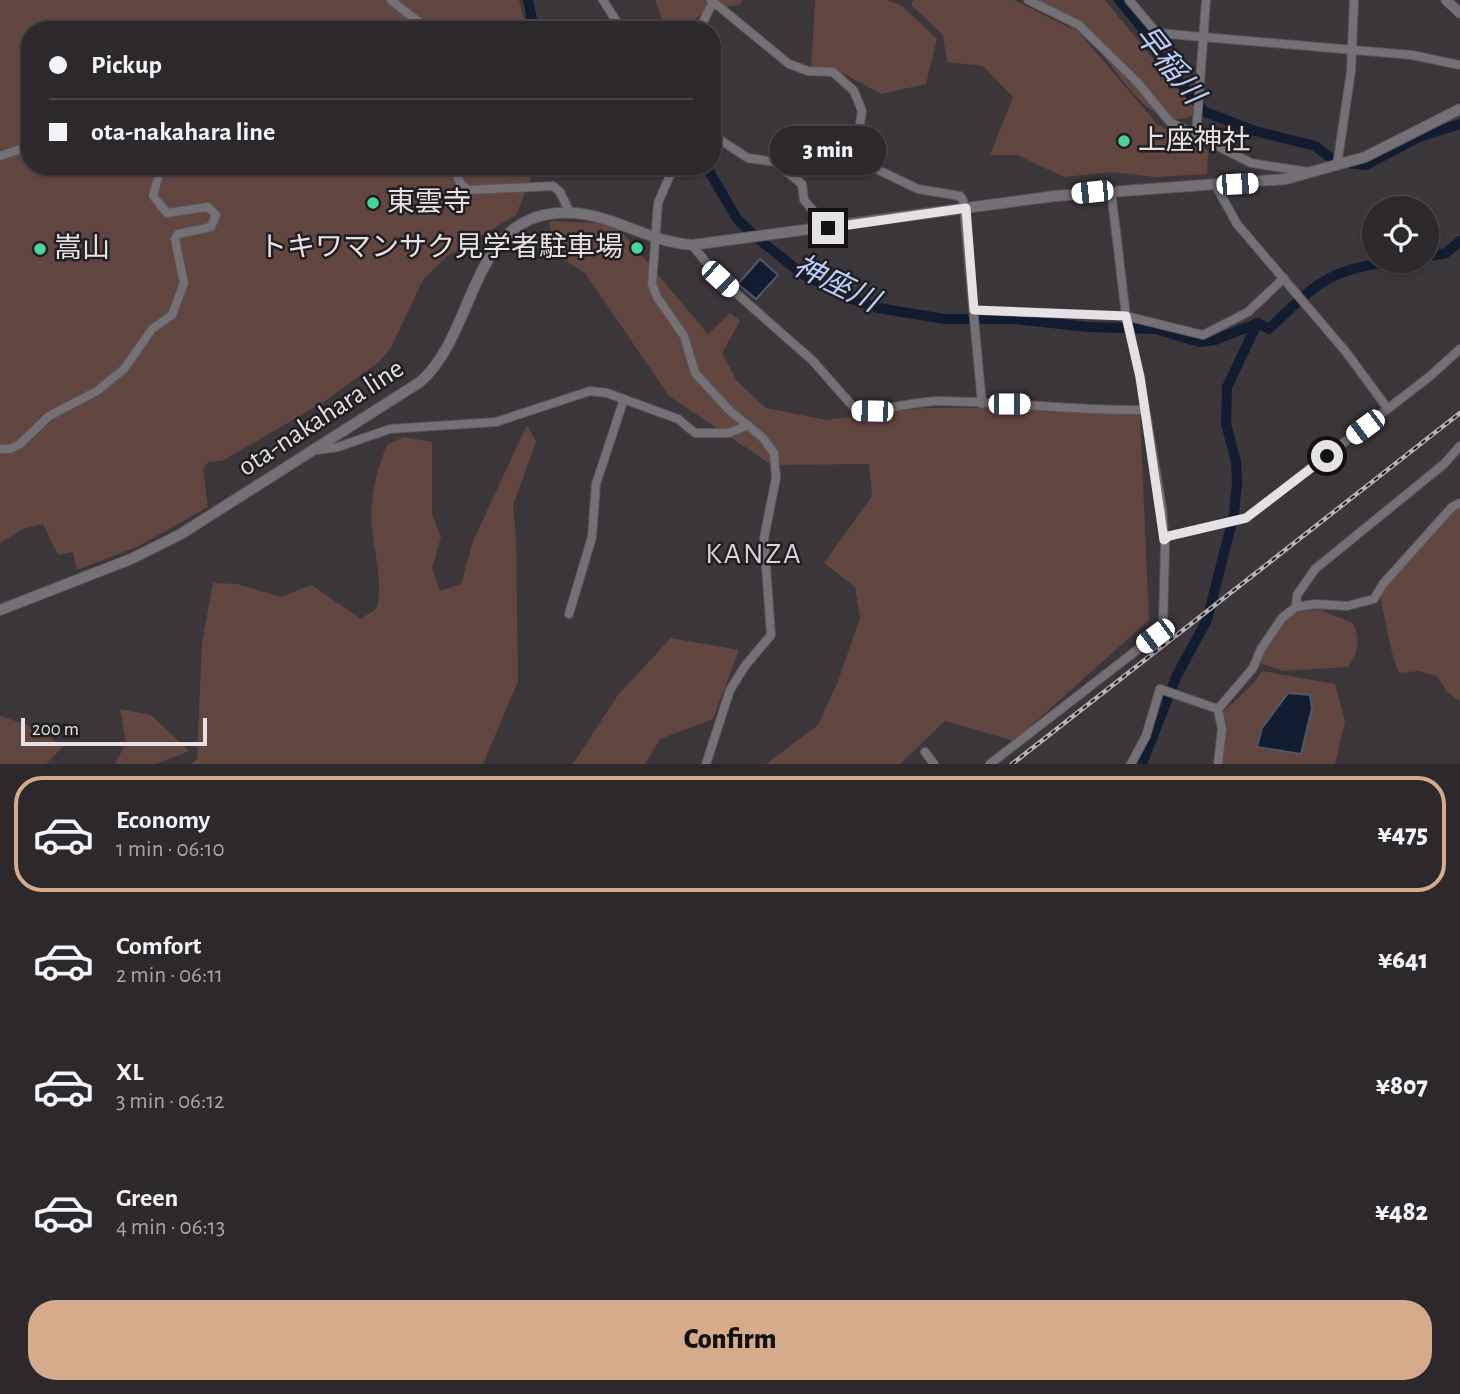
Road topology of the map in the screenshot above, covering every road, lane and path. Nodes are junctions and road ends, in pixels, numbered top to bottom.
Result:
1 (391, 0) edge
2 (603, 0) edge
3 (1028, 0) edge
4 (1129, 0) edge
5 (1206, 0) edge
6 (1354, 0) edge
7 (1446, 0) edge
8 (712, 1) edge
9 (1460, 13) edge
10 (417, 21) edge
11 (616, 21) edge
12 (703, 21) edge
13 (1205, 36) junction
14 (1354, 49) junction
15 (1460, 65) edge
16 (1460, 109) edge
17 (1196, 136) junction
18 (721, 141) edge
19 (21, 149) edge
20 (0, 156) edge
21 (1337, 166) junction
22 (1311, 173) junction
23 (159, 175) edge
24 (456, 175) edge
25 (670, 175) edge
26 (1216, 186) junction
27 (1111, 190) junction
28 (966, 208) junction
29 (570, 213) junction
30 (828, 228) junction
31 (658, 240) junction
32 (692, 245) junction
33 (1284, 278) junction
34 (974, 310) junction
35 (1126, 316) junction
36 (1460, 349) edge
37 (624, 399) junction
38 (982, 404) junction
39 (1388, 409) junction
40 (1145, 410) junction
41 (748, 425) junction
42 (1460, 446) edge
43 (0, 449) edge
44 (315, 450) junction
45 (1460, 503) edge
46 (1164, 540) junction
47 (1296, 607) junction
48 (0, 610) edge
49 (569, 614) dead end
50 (1218, 709) junction
51 (925, 752) dead end
52 (706, 764) edge
53 (934, 764) edge
54 (990, 764) edge
55 (1131, 764) edge
56 (1218, 764) edge

1 - 10 street
2 - 11 street
3 - 17 street
4 - 13 street
5 - 13 street
6 - 14 street
7 - 9 street
8 - 12 street
8 - 28 street
13 - 14 street
13 - 17 street
14 - 15 street
14 - 21 street
16 - 21 main road, ota-nakahara line
17 - 22 street
18 - 30 street
19 - 20 street
21 - 22 main road, ota-nakahara line
22 - 26 main road, ota-nakahara line
23 - 43 street
24 - 29 street
25 - 31 street
26 - 27 main road, ota-nakahara line
26 - 33 street
27 - 28 main road, ota-nakahara line
27 - 35 street
28 - 30 main road, ota-nakahara line
28 - 34 street
29 - 31 main road, ota-nakahara line
29 - 44 main road, ota-nakahara line
30 - 32 main road, ota-nakahara line
31 - 32 main road, ota-nakahara line
31 - 41 street
32 - 38 street
33 - 35 street
33 - 39 street
34 - 35 street
34 - 38 street
35 - 40 street
36 - 39 street
37 - 41 street
37 - 44 street
37 - 49 street
38 - 40 street
39 - 46 street
40 - 46 street
41 - 52 street
42 - 47 street
44 - 48 main road, ota-nakahara line
45 - 47 street
46 - 54 street
47 - 50 street
50 - 55 street
50 - 56 street
51 - 53 street

